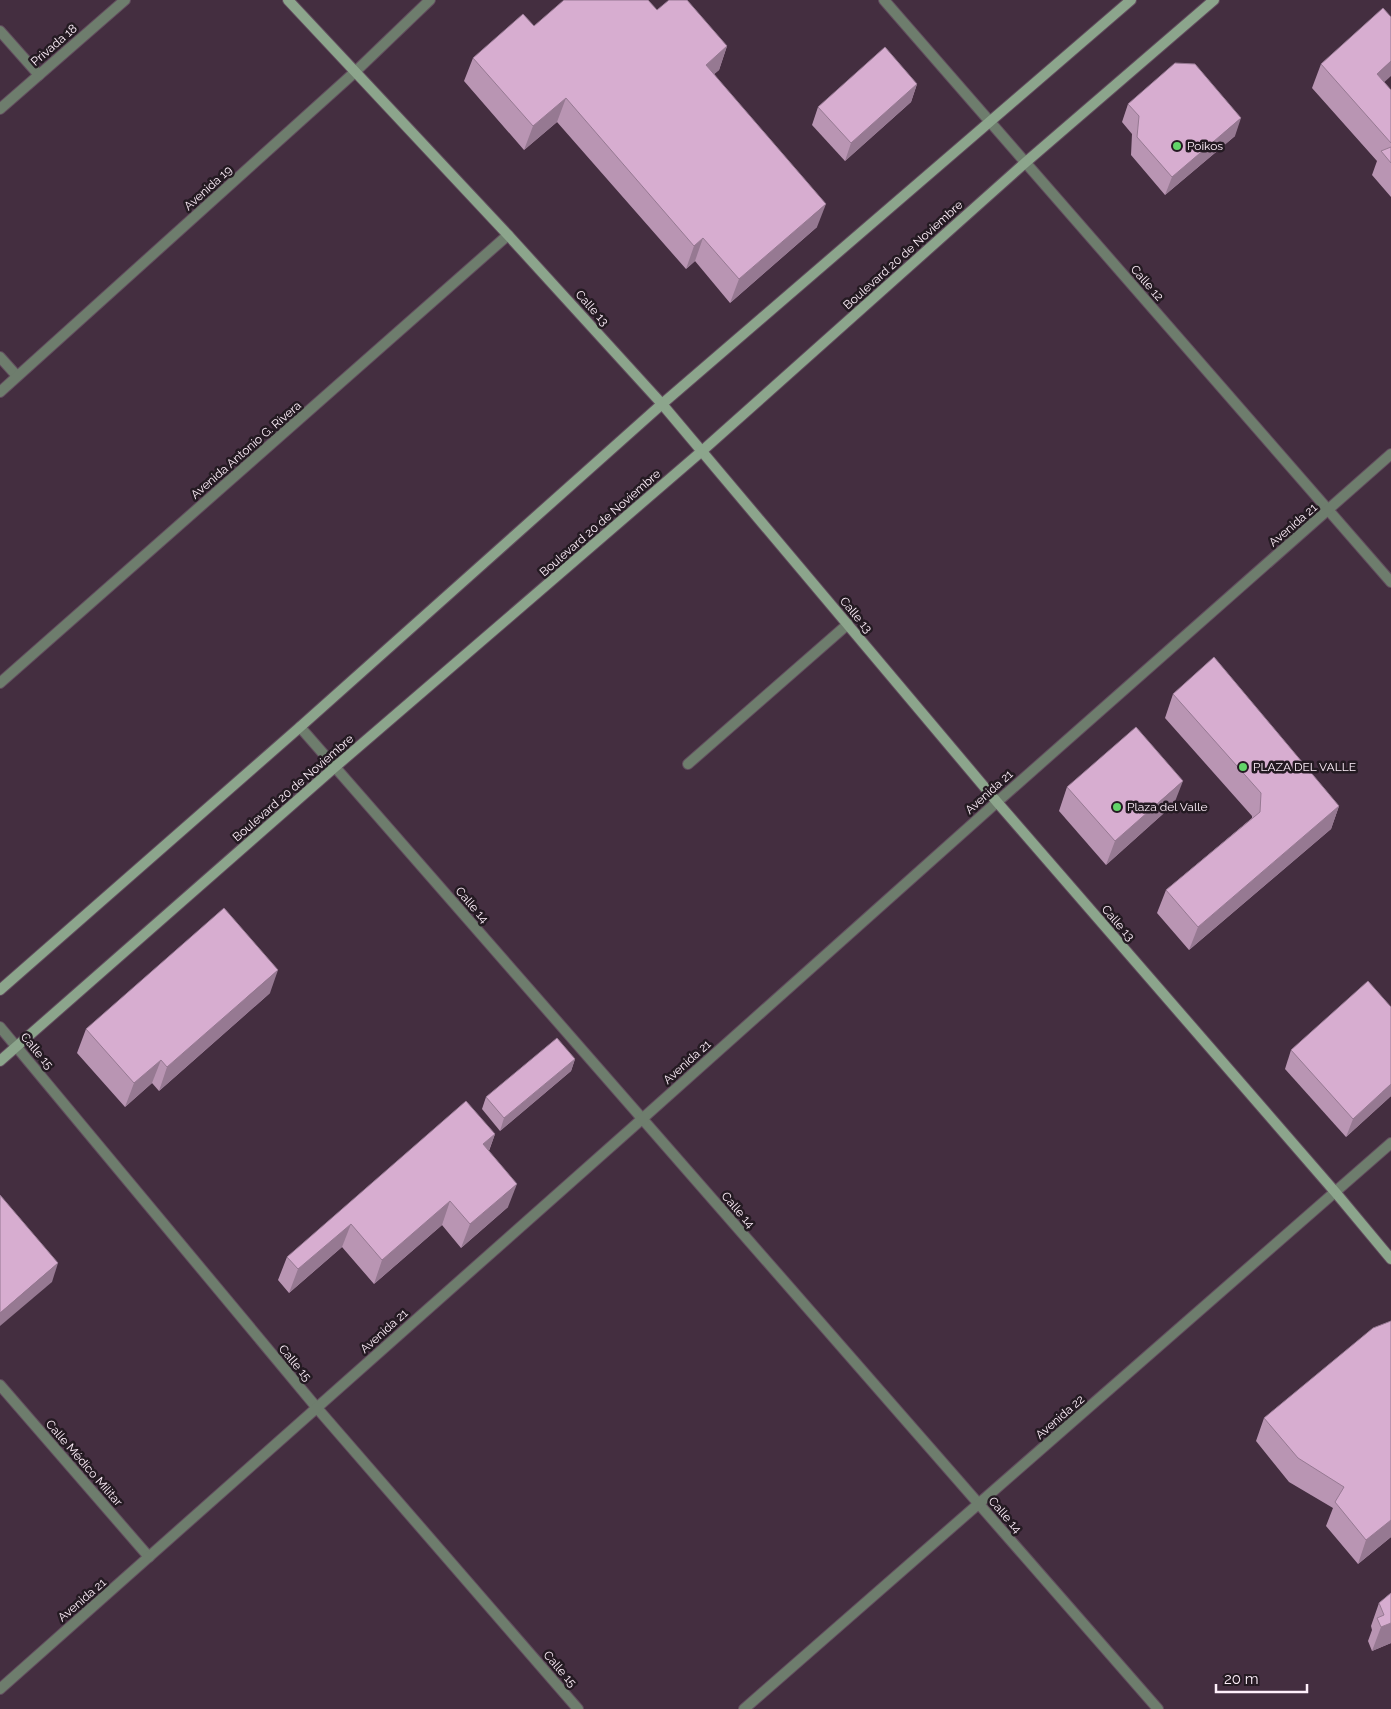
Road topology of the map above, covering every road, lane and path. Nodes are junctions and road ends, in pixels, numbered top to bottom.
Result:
1 (125, 0) edge
2 (288, 0) edge
3 (430, 0) edge
4 (884, 0) edge
5 (1130, 0) edge
6 (1214, 0) edge
7 (0, 31) edge
8 (355, 72) junction
9 (39, 75) junction
10 (0, 109) edge
11 (991, 122) junction
12 (1026, 162) junction
13 (508, 235) junction
14 (0, 357) edge
15 (17, 376) junction
16 (0, 392) edge
17 (662, 404) junction
18 (702, 451) junction
19 (1391, 454) edge
20 (1328, 510) junction
21 (1391, 582) edge
22 (848, 624) junction
23 (0, 683) edge
24 (300, 727) junction
25 (688, 764) dead end
26 (335, 767) junction
27 (997, 802) junction
28 (0, 990) edge
29 (0, 1027) edge
30 (18, 1046) junction
31 (0, 1061) edge
32 (642, 1119) junction
33 (1391, 1144) edge
34 (1336, 1193) junction
35 (1391, 1259) edge
36 (0, 1385) edge
37 (317, 1408) junction
38 (979, 1504) junction
39 (149, 1557) junction
40 (0, 1689) edge
41 (578, 1709) edge
42 (744, 1709) edge
43 (1158, 1709) edge

1 - 9 street, Privada 18
2 - 8 main road, Calle 13
3 - 8 street, Avenida 19
4 - 11 street, Calle 12
5 - 11 main road
6 - 12 main road, Boulevard 20 de Noviembre
7 - 9 street
8 - 13 main road, Calle 13
8 - 15 street, Avenida 19
9 - 10 street, Privada 18
11 - 12 street, Calle 12
11 - 17 main road
12 - 18 main road, Boulevard 20 de Noviembre
12 - 20 street, Calle 12
13 - 17 main road, Calle 13
13 - 23 street, Avenida Antonio G. Rivera
14 - 15 street
15 - 16 street, Avenida 19
17 - 18 main road, Calle 13
17 - 24 main road
18 - 22 main road, Calle 13
18 - 26 main road, Boulevard 20 de Noviembre
19 - 20 street, Avenida 21
20 - 21 street, Calle 12
20 - 27 street, Avenida 21
22 - 25 street
22 - 27 main road, Calle 13
24 - 26 street, Calle 14
24 - 28 main road
26 - 30 main road, Boulevard 20 de Noviembre
26 - 32 street, Calle 14
27 - 32 street, Avenida 21
27 - 34 main road, Calle 13
29 - 30 street, Calle 15
30 - 31 main road, Boulevard 20 de Noviembre
30 - 37 street, Calle 15
32 - 37 street, Avenida 21
32 - 38 street, Calle 14
33 - 34 street, Avenida 22
34 - 35 main road, Calle 13
34 - 38 street, Avenida 22
36 - 39 street, Calle Médico Militar
37 - 39 street, Avenida 21
37 - 41 street, Calle 15
38 - 42 street, Avenida 22
38 - 43 street, Calle 14
39 - 40 street, Avenida 21

